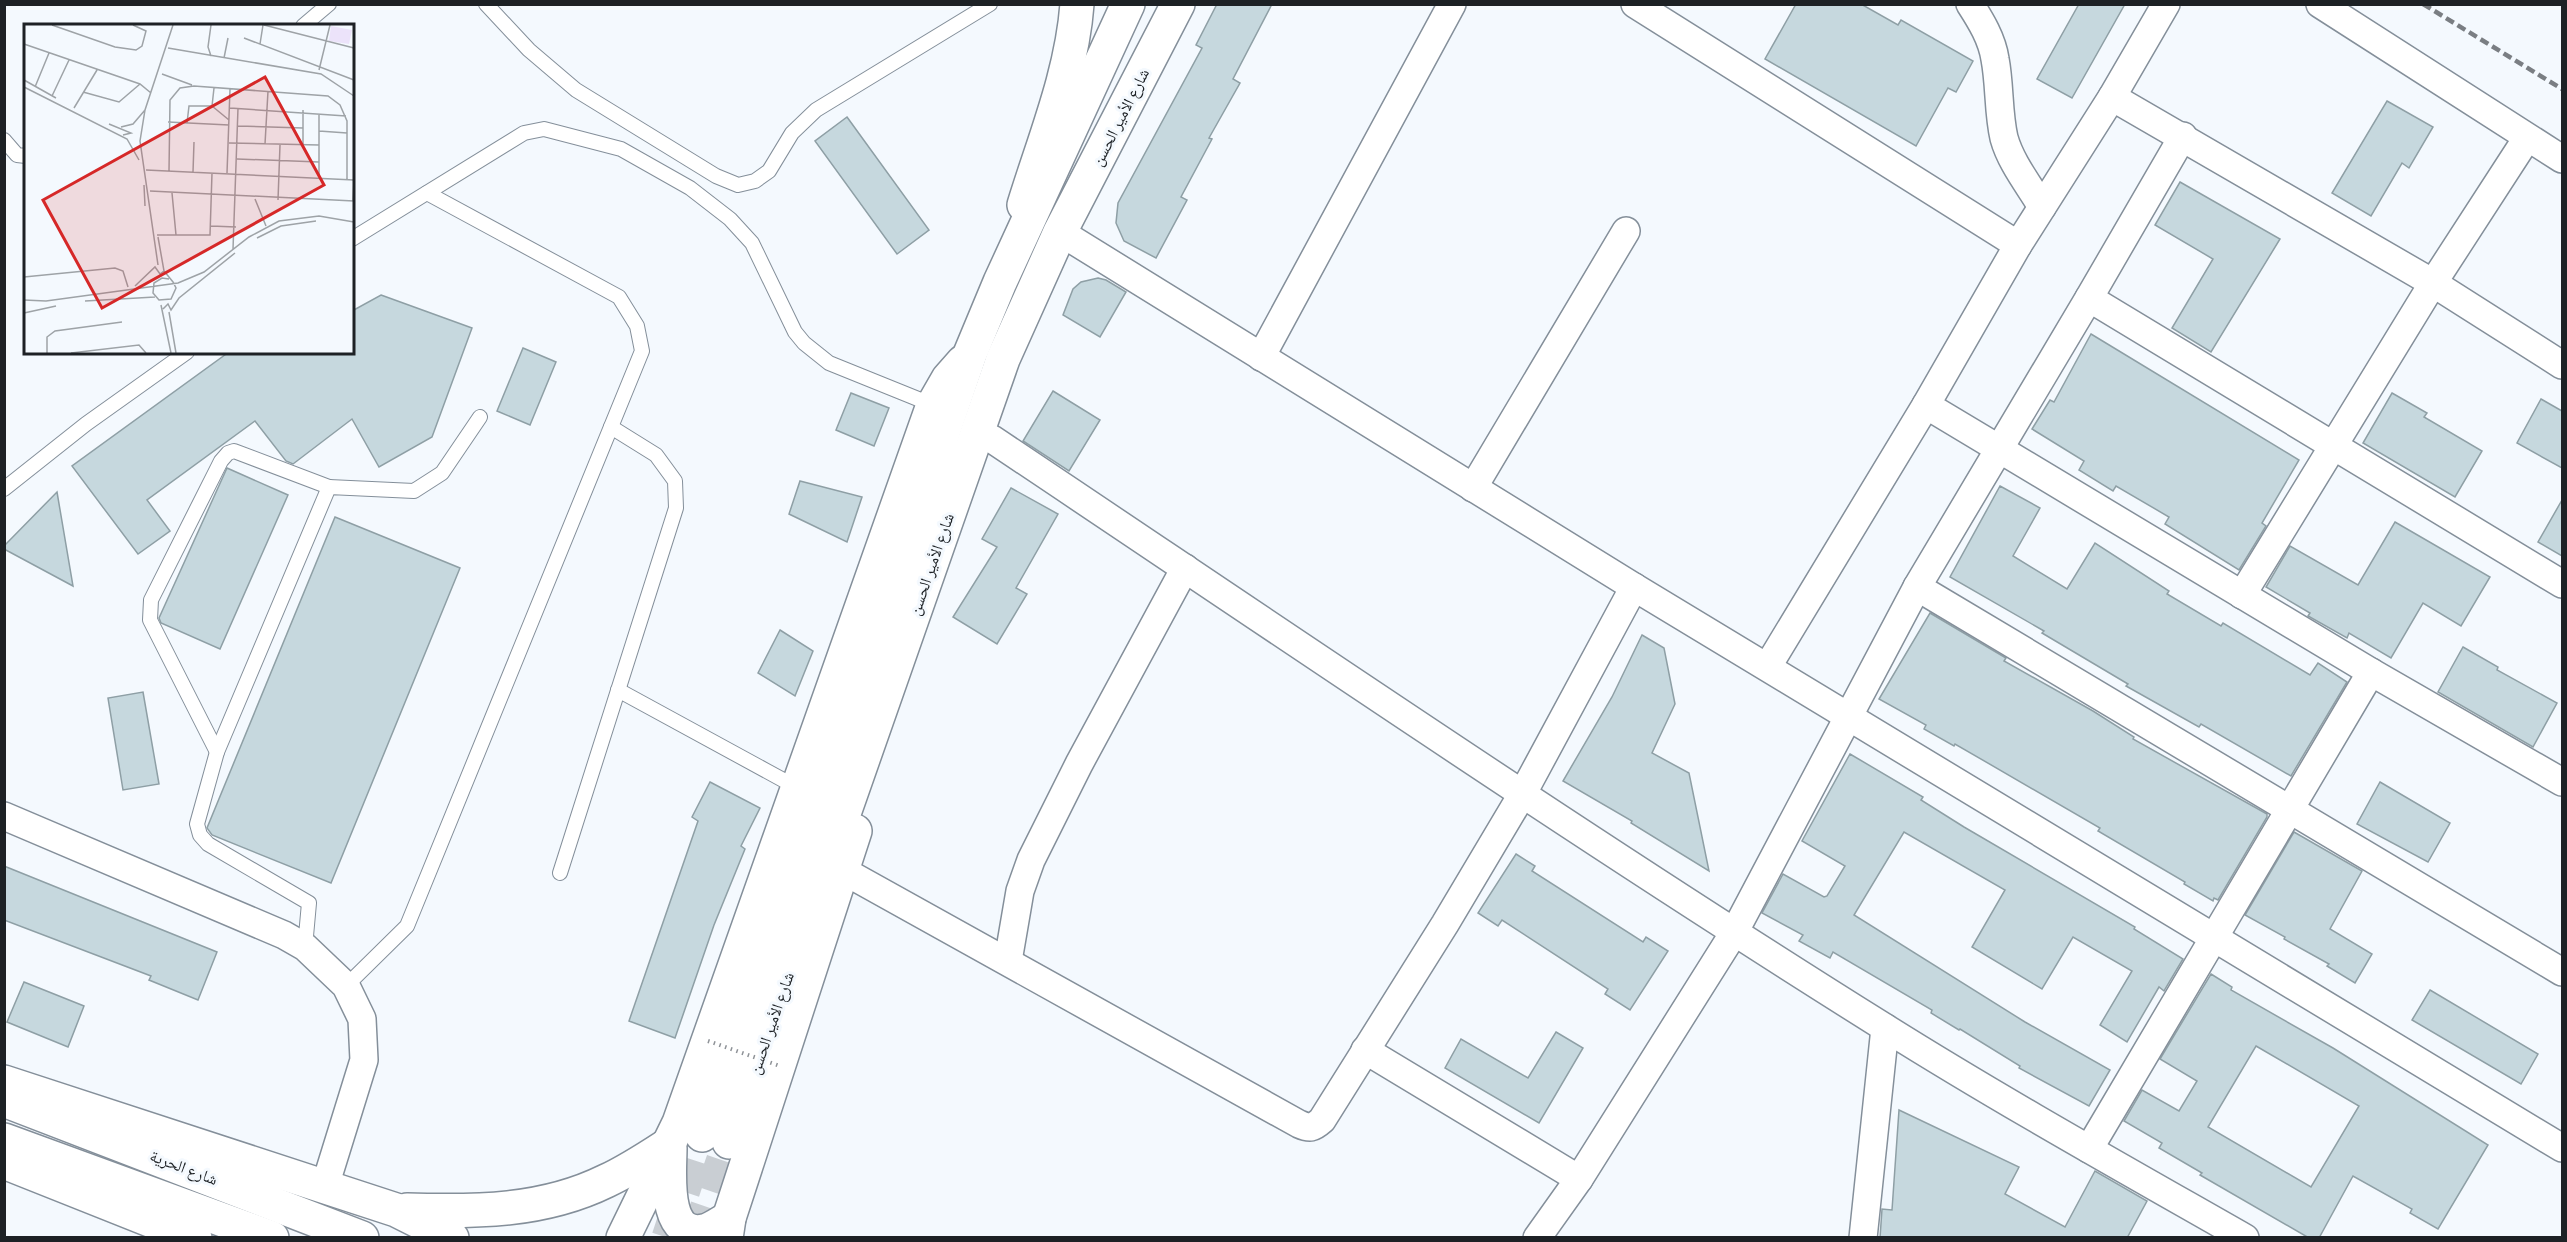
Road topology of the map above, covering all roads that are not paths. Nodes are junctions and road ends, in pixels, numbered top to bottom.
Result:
1 (329, 4) edge
2 (486, 4) edge
3 (990, 4) edge
4 (1077, 4) edge
5 (1128, 4) edge
6 (1178, 4) edge
7 (1452, 4) edge
8 (1970, 4) edge
9 (2166, 4) edge
10 (2320, 4) edge
11 (1652, 9) edge
12 (305, 24) edge
13 (2112, 97) junction
14 (2183, 136) junction
15 (2527, 138) junction
16 (4, 140) edge
17 (16, 156) edge
18 (2562, 159) edge
19 (427, 193) junction
20 (2042, 207) junction
21 (1626, 231) dead end
22 (1060, 232) junction
23 (354, 238) edge
24 (2018, 245) junction
25 (1000, 282) junction
26 (2433, 284) junction
27 (2089, 298) junction
28 (184, 354) edge
29 (970, 354) junction
30 (1261, 357) junction
31 (1003, 359) junction
32 (2562, 365) edge
33 (933, 405) junction
34 (1926, 405) junction
35 (480, 417) dead end
36 (611, 427) junction
37 (992, 439) junction
38 (2333, 446) junction
39 (1997, 448) junction
40 (329, 487) junction
41 (1473, 488) junction
42 (4, 489) edge
43 (1185, 568) junction
44 (2562, 584) edge
45 (1917, 586) junction
46 (1634, 587) junction
47 (2242, 595) junction
48 (1768, 666) junction
49 (2371, 672) junction
50 (618, 690) junction
51 (1848, 715) junction
52 (217, 752) junction
53 (2562, 782) edge
54 (796, 788) junction
55 (1523, 793) junction
56 (2288, 808) junction
57 (4, 816) edge
58 (842, 870) junction
59 (560, 873) dead end
60 (1735, 931) junction
61 (2214, 937) junction
62 (305, 947) junction
63 (1008, 961) junction
64 (2562, 972) edge
65 (346, 986) junction
66 (1886, 1028) junction
67 (1365, 1050) junction
68 (4, 1082) edge
69 (4, 1100) edge
70 (4, 1140) edge
71 (669, 1143) junction
72 (2561, 1143) edge
73 (2089, 1149) junction
74 (4, 1162) edge
75 (1579, 1179) junction
76 (325, 1186) junction
77 (396, 1210) junction
78 (727, 1228) edge
79 (195, 1238) edge
80 (272, 1238) edge
81 (362, 1238) edge
82 (452, 1238) edge
83 (624, 1238) edge
84 (1537, 1238) edge
85 (1863, 1238) edge
86 (2245, 1238) edge

1 - 12 lane
2 - 3 lane
4 - 25 main road
5 - 25 main road, شارع الأمير الحسن
6 - 22 main road, شارع الأمير الحسن
7 - 30 street
8 - 20 street
9 - 13 street
10 - 15 street
11 - 24 street
13 - 14 street
13 - 20 street
14 - 26 street
14 - 27 street
15 - 18 street
15 - 26 street
16 - 17 lane
19 - 23 lane
19 - 33 lane
19 - 36 lane
20 - 24 street
21 - 41 street
22 - 30 street
22 - 31 main road, شارع الأمير الحسن
24 - 34 street
25 - 29 main road, شارع الأمير الحسن
26 - 32 street
26 - 38 street
27 - 38 street
27 - 39 street
28 - 42 lane
29 - 31 main road, شارع الأمير الحسن
29 - 33 main road
30 - 41 street
31 - 37 main road
33 - 54 main road
34 - 39 street
34 - 48 street
35 - 40 lane
36 - 50 lane
36 - 65 lane
37 - 43 street
37 - 58 main road
38 - 44 street
38 - 47 street
39 - 45 street
39 - 47 street
40 - 52 lane
40 - 52 lane
41 - 46 street
43 - 55 street
43 - 63 street
45 - 51 street
45 - 56 street
46 - 48 street
46 - 55 street
47 - 49 street
48 - 51 street
49 - 53 street
49 - 56 street
50 - 54 lane
50 - 59 lane
51 - 60 street
51 - 61 street
52 - 62 lane
54 - 71 main road
55 - 60 street
55 - 67 street
56 - 61 street
56 - 64 street
57 - 62 street
58 - 63 street
58 - 78 main road
60 - 66 street
60 - 75 street
61 - 72 street
61 - 73 street
62 - 65 street
63 - 67 street
65 - 76 street
66 - 73 street
66 - 85 street
67 - 75 street
68 - 76 main road
69 - 81 main road, شارع الحرية
70 - 80 main road
71 - 77 main road
71 - 78 main road
71 - 83 main road
73 - 86 street
74 - 79 main road
75 - 84 street
76 - 77 main road
77 - 82 main road

